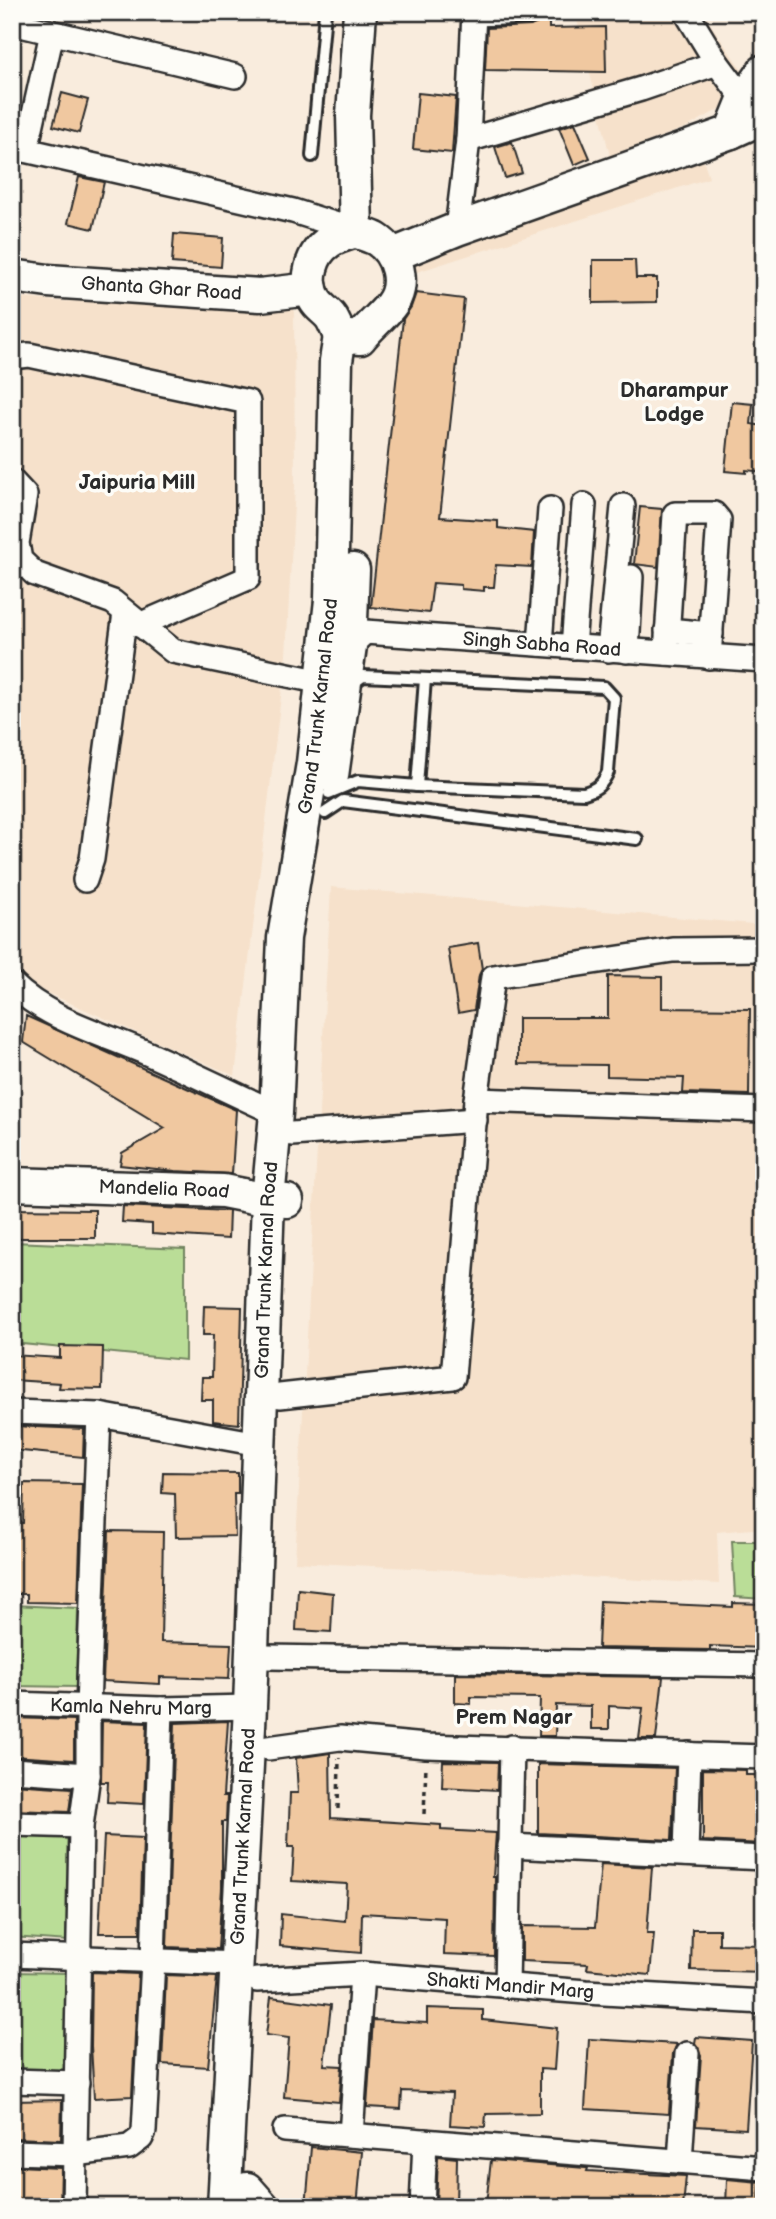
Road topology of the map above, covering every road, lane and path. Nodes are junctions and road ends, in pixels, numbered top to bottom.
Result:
1 (325, 12) edge
2 (360, 12) edge
3 (531, 12) edge
4 (686, 12) edge
5 (474, 13) edge
6 (12, 23) edge
7 (52, 33) junction
8 (717, 63) junction
9 (764, 71) edge
10 (235, 76) dead end
11 (758, 114) edge
12 (468, 140) junction
13 (19, 149) edge
14 (312, 156) dead end
15 (457, 229) junction
16 (356, 231) junction
17 (393, 255) junction
18 (12, 275) edge
19 (311, 289) junction
20 (350, 337) junction
21 (12, 357) edge
22 (12, 481) edge
23 (584, 505) dead end
24 (623, 506) dead end
25 (550, 509) dead end
26 (631, 577) dead end
27 (132, 619) junction
28 (667, 630) junction
29 (338, 645) junction
30 (540, 645) junction
31 (710, 645) junction
32 (573, 647) junction
33 (618, 650) junction
34 (666, 653) junction
35 (764, 660) edge
36 (425, 679) junction
37 (333, 686) junction
38 (417, 786) junction
39 (327, 803) junction
40 (638, 839) dead end
41 (85, 880) dead end
42 (764, 950) edge
43 (12, 984) edge
44 (475, 1110) junction
45 (764, 1110) edge
46 (284, 1124) junction
47 (12, 1172) edge
48 (12, 1184) edge
49 (278, 1201) junction
50 (280, 1396) junction
51 (12, 1412) edge
52 (99, 1415) junction
53 (259, 1444) junction
54 (267, 1657) junction
55 (764, 1665) edge
56 (12, 1704) edge
57 (88, 1707) junction
58 (250, 1707) junction
59 (161, 1709) junction
60 (340, 1738) junction
61 (426, 1746) junction
62 (512, 1747) junction
63 (268, 1748) junction
64 (689, 1754) junction
65 (764, 1757) edge
66 (12, 1770) edge
67 (88, 1774) junction
68 (338, 1809) dead end
69 (424, 1814) dead end
70 (12, 1824) edge
71 (81, 1826) junction
72 (509, 1846) junction
73 (686, 1854) junction
74 (764, 1858) edge
75 (12, 1955) edge
76 (79, 1957) junction
77 (153, 1960) junction
78 (247, 1972) junction
79 (362, 1974) junction
80 (507, 1986) junction
81 (764, 2002) edge
82 (687, 2054) dead end
83 (12, 2081) edge
84 (77, 2083) junction
85 (285, 2130) dead end
86 (351, 2135) junction
87 (425, 2141) junction
88 (12, 2152) edge
89 (75, 2154) junction
90 (680, 2161) junction
91 (764, 2168) edge
92 (241, 2199) edge
93 (74, 2207) edge
94 (201, 2207) edge
95 (422, 2207) edge

1 - 14 lane
2 - 16 main road
3 - 5 street
4 - 8 street
5 - 12 street
6 - 7 street
7 - 10 street
7 - 13 street
8 - 11 street
8 - 12 street
9 - 11 main road
11 - 15 main road
12 - 15 street
13 - 16 street
15 - 17 main road
16 - 17 main road
16 - 19 main road
17 - 20 main road
18 - 19 main road, Ghanta Ghar Road
19 - 20 main road
20 - 29 main road, Grand Trunk Karnal Road
21 - 27 street
22 - 27 street
23 - 32 street
24 - 33 street
25 - 30 street
26 - 33 street
27 - 37 street
27 - 41 street
28 - 31 street
28 - 31 street
28 - 34 street
29 - 30 street, Singh Sabha Road
29 - 37 main road, Grand Trunk Karnal Road
30 - 32 street, Singh Sabha Road
31 - 34 street, Singh Sabha Road
31 - 35 street, Singh Sabha Road
32 - 33 street, Singh Sabha Road
33 - 34 street, Singh Sabha Road
36 - 37 lane
36 - 38 lane
36 - 38 lane
37 - 39 main road, Grand Trunk Karnal Road
37 - 46 main road, Grand Trunk Karnal Road
38 - 39 lane
39 - 40 lane
39 - 46 main road, Grand Trunk Karnal Road
42 - 44 street
43 - 46 street
44 - 45 street
44 - 46 street
44 - 50 street
46 - 49 main road, Grand Trunk Karnal Road
47 - 49 main road, Mandelia Road
48 - 49 main road, Mandelia Road
49 - 50 main road, Grand Trunk Karnal Road
49 - 53 main road, Grand Trunk Karnal Road
50 - 54 main road, Grand Trunk Karnal Road
51 - 52 street
52 - 53 street
52 - 57 street
53 - 58 main road, Grand Trunk Karnal Road
54 - 55 street
54 - 63 main road, Grand Trunk Karnal Road
56 - 57 street, Kamla Nehru Marg
57 - 59 street, Kamla Nehru Marg
57 - 67 street
58 - 59 street, Kamla Nehru Marg
58 - 78 main road, Grand Trunk Karnal Road
59 - 77 street
60 - 61 street
60 - 63 street
60 - 68 path
61 - 62 street
61 - 69 path
62 - 64 street
62 - 72 street
63 - 78 main road, Grand Trunk Karnal Road
64 - 65 street
64 - 73 street
66 - 67 street
67 - 71 street
70 - 71 street
71 - 76 street
72 - 73 street
72 - 80 street
73 - 74 street
75 - 76 street, Shakti Mandir Marg
76 - 77 street, Shakti Mandir Marg
76 - 84 street
77 - 78 street, Shakti Mandir Marg
77 - 89 street
78 - 79 street, Shakti Mandir Marg
78 - 92 main road, Grand Trunk Karnal Road
79 - 80 street, Shakti Mandir Marg
79 - 86 street
80 - 81 street, Shakti Mandir Marg
82 - 90 street
83 - 84 street
84 - 89 street
85 - 86 street
86 - 87 street
87 - 90 street
87 - 95 street
88 - 89 street
89 - 93 street
90 - 91 street
92 - 94 main road

